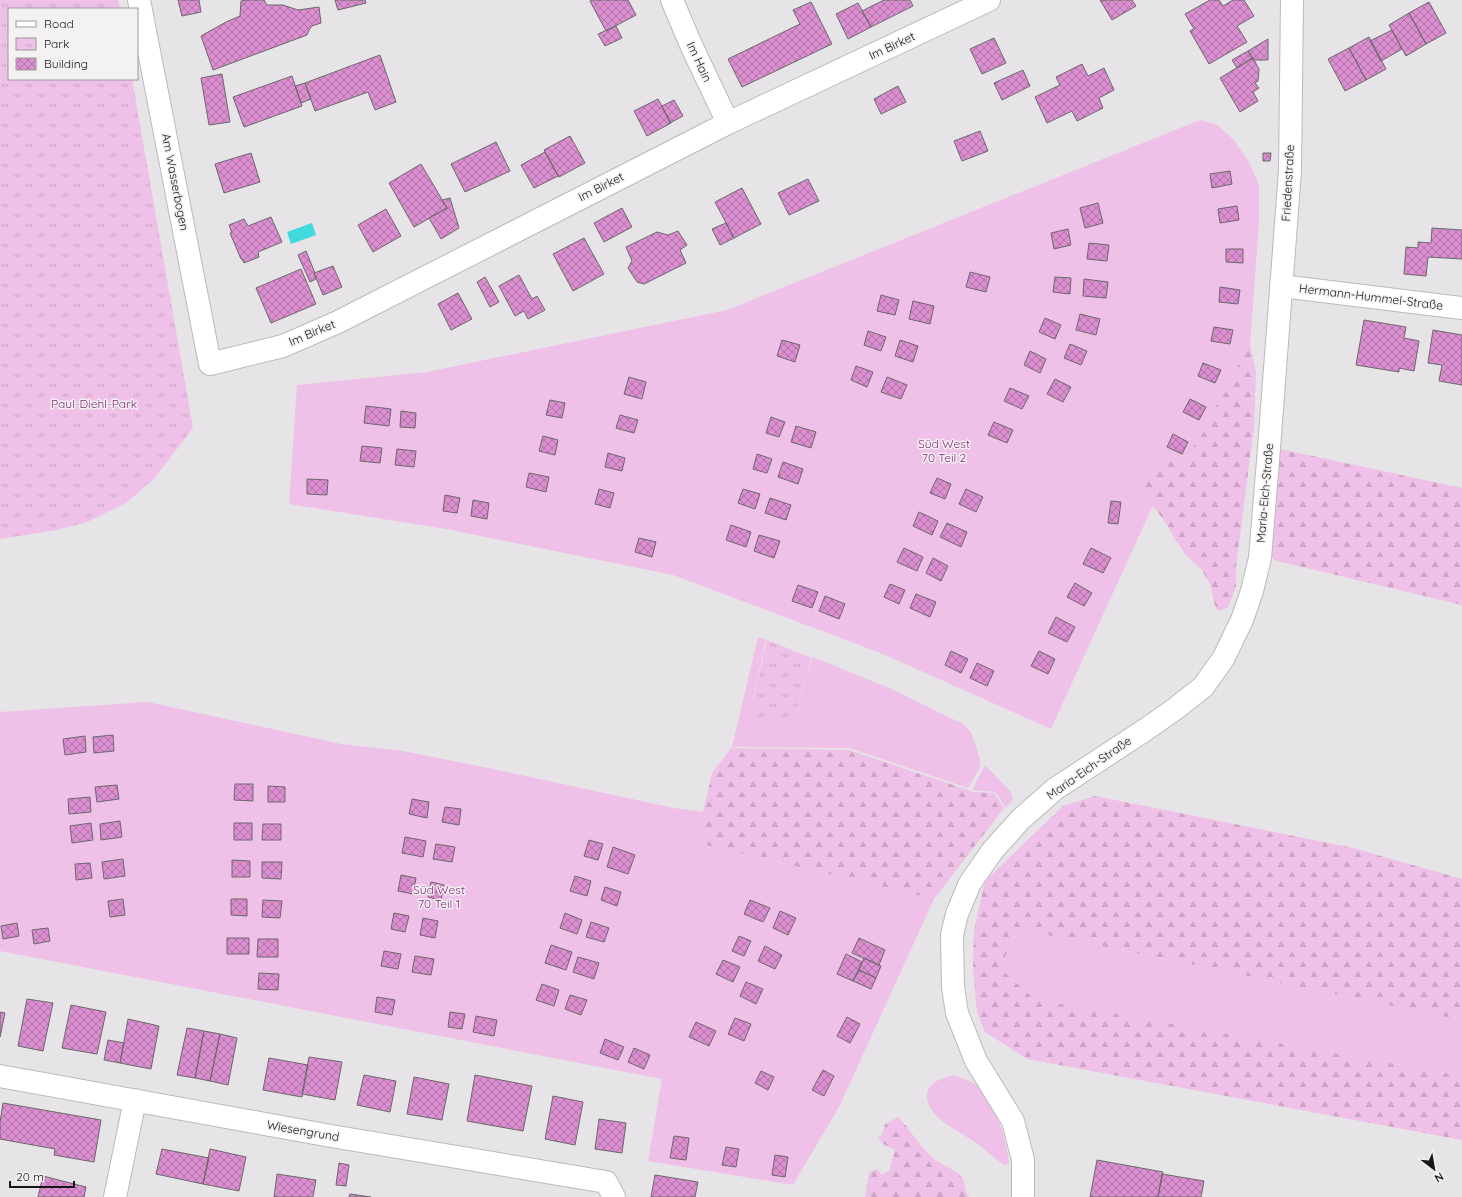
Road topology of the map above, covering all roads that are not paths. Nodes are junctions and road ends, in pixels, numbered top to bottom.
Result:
1 (139, 0) edge
2 (672, 0) edge
3 (990, 0) edge
4 (1292, 0) edge
5 (728, 123) junction
6 (1281, 286) junction
7 (1462, 308) edge
8 (210, 364) joint
9 (1275, 365) joint
10 (0, 1076) edge
11 (135, 1100) junction
12 (610, 1190) edge
13 (115, 1197) edge
14 (1023, 1197) edge

1 - 8 street, Am Wasserbogen
2 - 5 street, Im Hain
3 - 5 street, Im Birket
4 - 6 street, Friedenstraße
5 - 8 street, Im Birket
6 - 7 street, Hermann-Hummel-Straße
6 - 9 street, Friedenstraße
9 - 14 street, Maria-Eich-Straße
10 - 11 street, Wiesengrund
11 - 12 street, Wiesengrund
11 - 13 street

